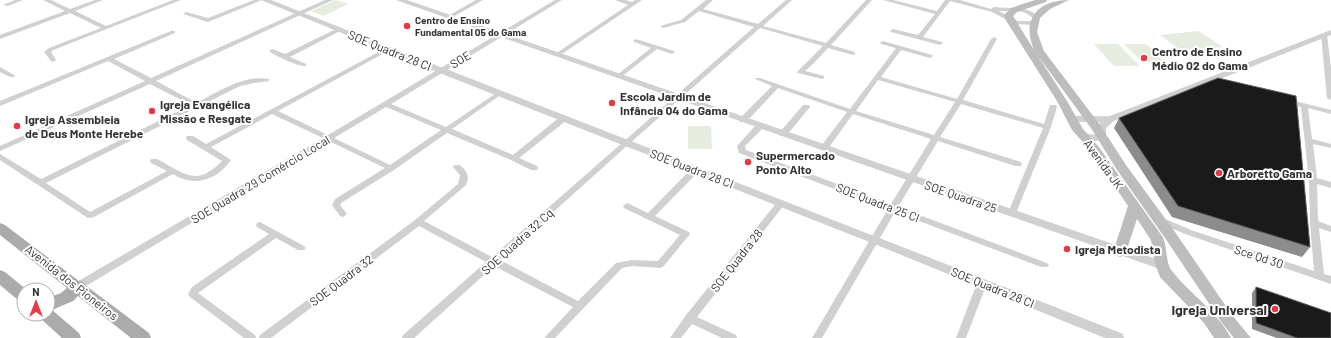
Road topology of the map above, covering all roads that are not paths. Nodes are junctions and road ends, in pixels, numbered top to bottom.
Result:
1 (20, 0) edge
2 (46, 0) edge
3 (100, 0) edge
4 (178, 0) edge
5 (258, 0) edge
6 (265, 0) edge
7 (328, 0) edge
8 (401, 0) edge
9 (480, 0) edge
10 (559, 0) edge
11 (618, 0) edge
12 (639, 0) edge
13 (710, 0) edge
14 (789, 0) edge
15 (869, 0) edge
16 (886, 0) edge
17 (948, 0) edge
18 (953, 0) edge
19 (1042, 0) edge
20 (1065, 0) edge
21 (632, 4) junction
22 (6, 5) dead end
23 (982, 7) junction
24 (698, 9) junction
25 (70, 11) junction
26 (939, 13) junction
27 (186, 14) dead end
28 (300, 14) junction
29 (1011, 15) junction
30 (450, 17) junction
31 (1034, 20) junction
32 (663, 26) dead end
33 (759, 26) junction
34 (106, 28) junction
35 (340, 29) junction
36 (893, 31) dead end
37 (173, 32) dead end
38 (1328, 33) edge
39 (500, 35) junction
40 (0, 37) edge
41 (919, 38) junction
42 (994, 39) dead end
43 (636, 41) dead end
44 (883, 43) dead end
45 (940, 43) dead end
46 (826, 45) junction
47 (656, 47) junction
48 (900, 47) junction
49 (388, 49) junction
50 (272, 51) dead end
51 (672, 52) dead end
52 (853, 53) dead end
53 (557, 55) junction
54 (284, 56) junction
55 (930, 56) dead end
56 (109, 59) junction
57 (53, 60) dead end
58 (304, 65) dead end
59 (0, 69) edge
60 (440, 70) junction
61 (12, 76) dead end
62 (619, 76) junction
63 (822, 77) dead end
64 (878, 78) junction
65 (758, 79) dead end
66 (267, 80) dead end
67 (1205, 80) junction
68 (149, 81) junction
69 (1220, 84) edge
70 (777, 85) junction
71 (500, 93) junction
72 (677, 97) junction
73 (1331, 98) edge
74 (1281, 100) edge
75 (959, 101) junction
76 (0, 104) edge
77 (386, 104) junction
78 (196, 105) junction
79 (1304, 105) junction
80 (806, 107) dead end
81 (1053, 107) dead end
82 (272, 112) junction
83 (852, 112) junction
84 (1331, 112) edge
85 (564, 118) junction
86 (1072, 119) junction
87 (1111, 119) junction
88 (743, 120) junction
89 (1089, 120) junction
90 (760, 126) junction
91 (1047, 127) junction
92 (448, 129) junction
93 (783, 134) junction
94 (1083, 136) junction
95 (1101, 136) junction
96 (190, 138) dead end
97 (329, 138) junction
98 (936, 138) junction
99 (1309, 141) junction
100 (626, 142) junction
101 (1331, 146) edge
102 (206, 147) junction
103 (824, 148) junction
104 (0, 149) edge
105 (0, 156) edge
106 (514, 158) junction
107 (154, 161) dead end
108 (1018, 164) dead end
109 (457, 167) dead end
110 (390, 168) junction
111 (534, 168) dead end
112 (695, 170) junction
113 (173, 171) junction
114 (910, 179) junction
115 (1313, 180) junction
116 (40, 183) junction
117 (1331, 185) edge
118 (781, 203) junction
119 (627, 206) dead end
120 (1134, 206) junction
121 (894, 208) junction
122 (1012, 213) junction
123 (343, 214) dead end
124 (649, 217) junction
125 (1160, 220) junction
126 (418, 222) junction
127 (1314, 224) junction
128 (260, 226) dead end
129 (0, 228) edge
130 (1331, 229) edge
131 (1188, 232) junction
132 (276, 234) junction
133 (1170, 235) junction
134 (876, 240) junction
135 (301, 248) dead end
136 (1120, 252) junction
137 (495, 261) junction
138 (1161, 262) junction
139 (1187, 262) junction
140 (1044, 265) dead end
141 (1319, 275) junction
142 (0, 276) edge
143 (1331, 280) edge
144 (982, 283) junction
145 (78, 286) junction
146 (16, 289) edge
147 (56, 302) edge
148 (579, 306) junction
149 (690, 318) junction
150 (55, 322) edge
151 (1103, 335) edge
152 (73, 338) edge
153 (143, 338) edge
154 (251, 338) edge
155 (264, 338) edge
156 (407, 338) edge
157 (549, 338) edge
158 (675, 338) edge
159 (732, 338) edge
160 (817, 338) edge
161 (961, 338) edge
162 (1118, 338) edge
163 (1223, 338) edge
164 (1243, 338) edge

1 - 22 street
2 - 25 street
3 - 25 street
4 - 34 street
5 - 27 street
6 - 28 street, SOE Quadra 28 CI
7 - 28 street
8 - 30 street, SOE Quadra 25
9 - 30 street
10 - 39 street, SOE
11 - 21 street
12 - 21 street
13 - 24 street
14 - 33 street
15 - 46 street
16 - 26 street
17 - 26 street
18 - 23 street
19 - 29 main road
20 - 31 main road
21 - 53 street
23 - 29 street
23 - 29 street
24 - 32 street
24 - 33 street
25 - 34 street
25 - 40 street
26 - 41 street
28 - 35 street, SOE Quadra 28 CI
28 - 68 street
29 - 31 street
29 - 31 street
29 - 86 main road, Avenida JK
30 - 39 street, SOE Quadra 25
31 - 89 main road, Avenida JK
33 - 46 street
33 - 72 street
34 - 57 street
35 - 49 street, SOE Quadra 28 CI
35 - 54 street
36 - 41 street
37 - 56 street
38 - 67 street
38 - 73 street
39 - 53 street, SOE Quadra 25
39 - 60 street, SOE
41 - 45 street
42 - 75 street, SOE Quadra 25
43 - 47 street
44 - 48 street
46 - 52 street
46 - 63 street
47 - 51 street
47 - 62 street
48 - 55 street
48 - 64 street
49 - 60 street, SOE Quadra 28 CI
49 - 82 street
50 - 54 street
53 - 62 street, SOE Quadra 25
54 - 58 street
56 - 68 street
56 - 76 street
59 - 61 street
60 - 71 street, SOE Quadra 28 CI
60 - 77 street, SOE Quadra 29 Comércio Local
62 - 72 street, SOE Quadra 25
64 - 75 street
64 - 83 street
65 - 70 street
66 - 78 street
67 - 69 street
67 - 87 street
68 - 78 street
68 - 104 street
70 - 83 street
70 - 88 street
71 - 85 street, SOE Quadra 28 CI
71 - 92 street
72 - 88 street, SOE Quadra 25
72 - 100 street
74 - 79 street
75 - 91 street
75 - 98 street, SOE Quadra 25
77 - 92 street
77 - 97 street, SOE Quadra 29 Comércio Local
78 - 116 street
79 - 84 street
79 - 99 street
80 - 93 street
81 - 91 street, SOE Quadra 25
82 - 97 street
82 - 102 street
83 - 98 street
83 - 103 street
85 - 100 street, SOE Quadra 28 CI
85 - 106 street
86 - 89 street
86 - 94 main road, Avenida JK
87 - 89 street
87 - 95 street
88 - 90 street, SOE Quadra 25
89 - 95 main road, Avenida JK
90 - 93 street, SOE Quadra 25
90 - 121 street, SOE Quadra 25 CI
91 - 122 street, SOE Quadra 25
92 - 106 street
92 - 110 street
93 - 103 street, SOE Quadra 25
94 - 95 street
94 - 120 main road, Avenida JK
95 - 125 main road, Avenida JK
96 - 102 street
97 - 110 street
97 - 145 street, SOE Quadra 29 Comércio Local
98 - 108 street
98 - 114 street, SOE Quadra 25
99 - 101 street
99 - 115 street
100 - 112 street, SOE Quadra 28 CI
100 - 137 street, SOE Quadra 32 Cq
102 - 113 street
103 - 114 street, SOE Quadra 25
105 - 116 street
106 - 111 street
107 - 113 street
109 - 126 street, SOE Quadra 32
110 - 123 street
112 - 118 street, SOE Quadra 28 CI
112 - 124 street
113 - 116 street
114 - 121 street
114 - 122 street, SOE Quadra 25
115 - 117 street
115 - 127 street
118 - 134 street, SOE Quadra 28 CI
118 - 149 street, SOE Quadra 28
119 - 124 street
120 - 136 main road
120 - 138 main road, Avenida JK
121 - 134 street
121 - 140 street, SOE Quadra 25 CI
122 - 136 street, SOE Quadra 25
124 - 148 street
125 - 131 street, Sce Qd 30
125 - 133 main road, Avenida JK
126 - 137 street
126 - 155 street, SOE Quadra 32
127 - 130 street
127 - 141 street
128 - 132 street
129 - 145 main road, Avenida dos Pioneiros
131 - 133 street, Sce Qd 30
131 - 141 street, Sce Qd 30
132 - 135 street
132 - 154 street
133 - 139 main road, Avenida JK
134 - 144 street, SOE Quadra 28 CI
134 - 160 street
136 - 138 street, SOE Quadra 25
137 - 148 street
137 - 156 street, SOE Quadra 32 Cq
138 - 139 main road
138 - 163 main road, Avenida JK
139 - 164 main road, Avenida JK
141 - 143 street, Sce Qd 30
142 - 146 main road
144 - 151 street, SOE Quadra 28 CI
144 - 161 street
145 - 147 main road
145 - 153 main road, Avenida dos Pioneiros
148 - 157 street
149 - 158 street, SOE Quadra 28
149 - 159 street
150 - 152 main road
151 - 162 street, SOE Quadra 28 CI

